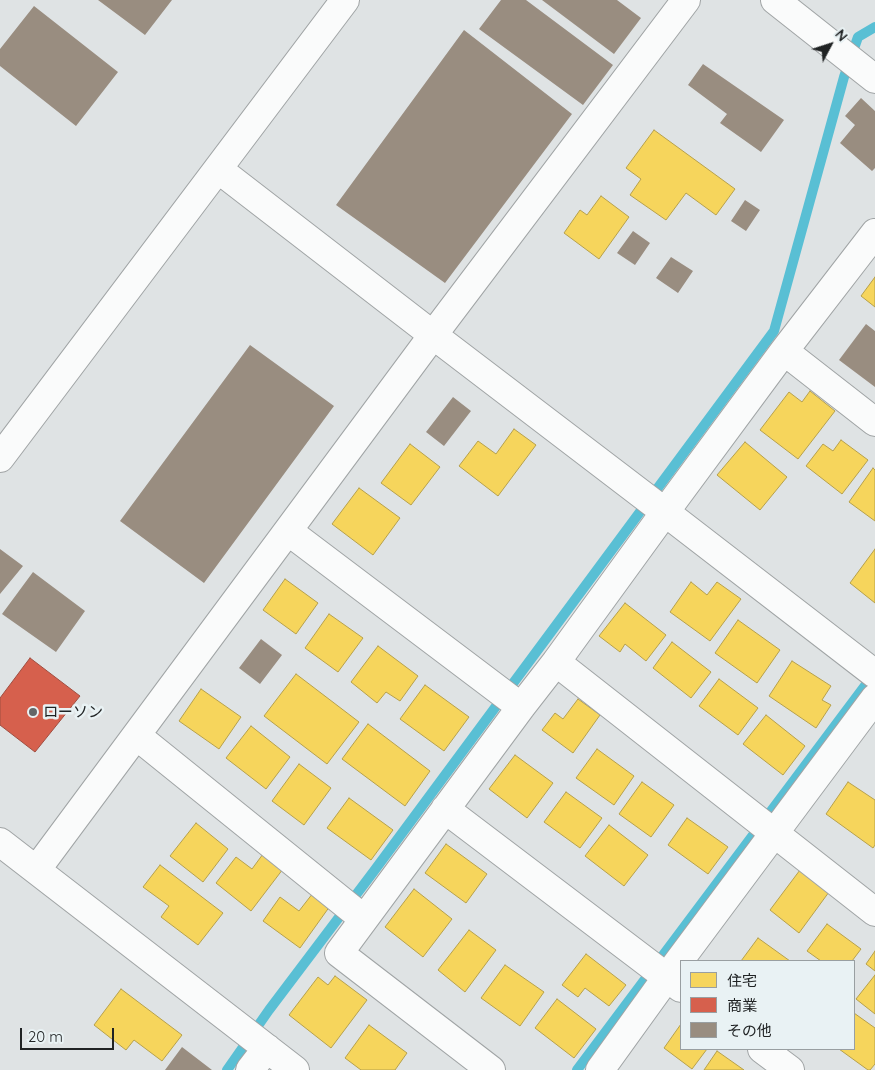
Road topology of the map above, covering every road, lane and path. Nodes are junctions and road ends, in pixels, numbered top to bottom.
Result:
1 (345, 0) edge
2 (686, 0) edge
3 (775, 0) edge
4 (875, 78) edge
5 (218, 169) junction
6 (875, 233) edge
7 (433, 336) junction
8 (784, 351) junction
9 (875, 422) edge
10 (0, 458) edge
11 (665, 512) junction
12 (288, 531) junction
13 (556, 662) junction
14 (875, 674) edge
15 (875, 698) edge
16 (521, 707) junction
17 (136, 736) junction
18 (446, 809) junction
19 (774, 834) junction
20 (0, 842) edge
21 (37, 870) junction
22 (875, 912) edge
23 (364, 919) junction
24 (689, 960) edge
25 (674, 982) edge
26 (266, 1048) junction
27 (763, 1050) edge
28 (250, 1070) edge
29 (295, 1070) edge
30 (491, 1070) edge
31 (600, 1070) edge
32 (790, 1070) edge

1 - 5 street
2 - 7 street
3 - 4 street
5 - 7 street
5 - 10 street
6 - 8 street
7 - 11 street
7 - 12 street
8 - 9 street
8 - 11 street
11 - 13 street
11 - 14 street
12 - 16 street
12 - 17 street
13 - 16 street
13 - 19 street
15 - 19 street
16 - 18 street
17 - 21 street
17 - 23 street
18 - 23 street
18 - 25 street
19 - 22 street
19 - 24 street
20 - 21 street
21 - 26 street
23 - 30 street
25 - 31 street
26 - 28 street
26 - 29 street
27 - 32 street

